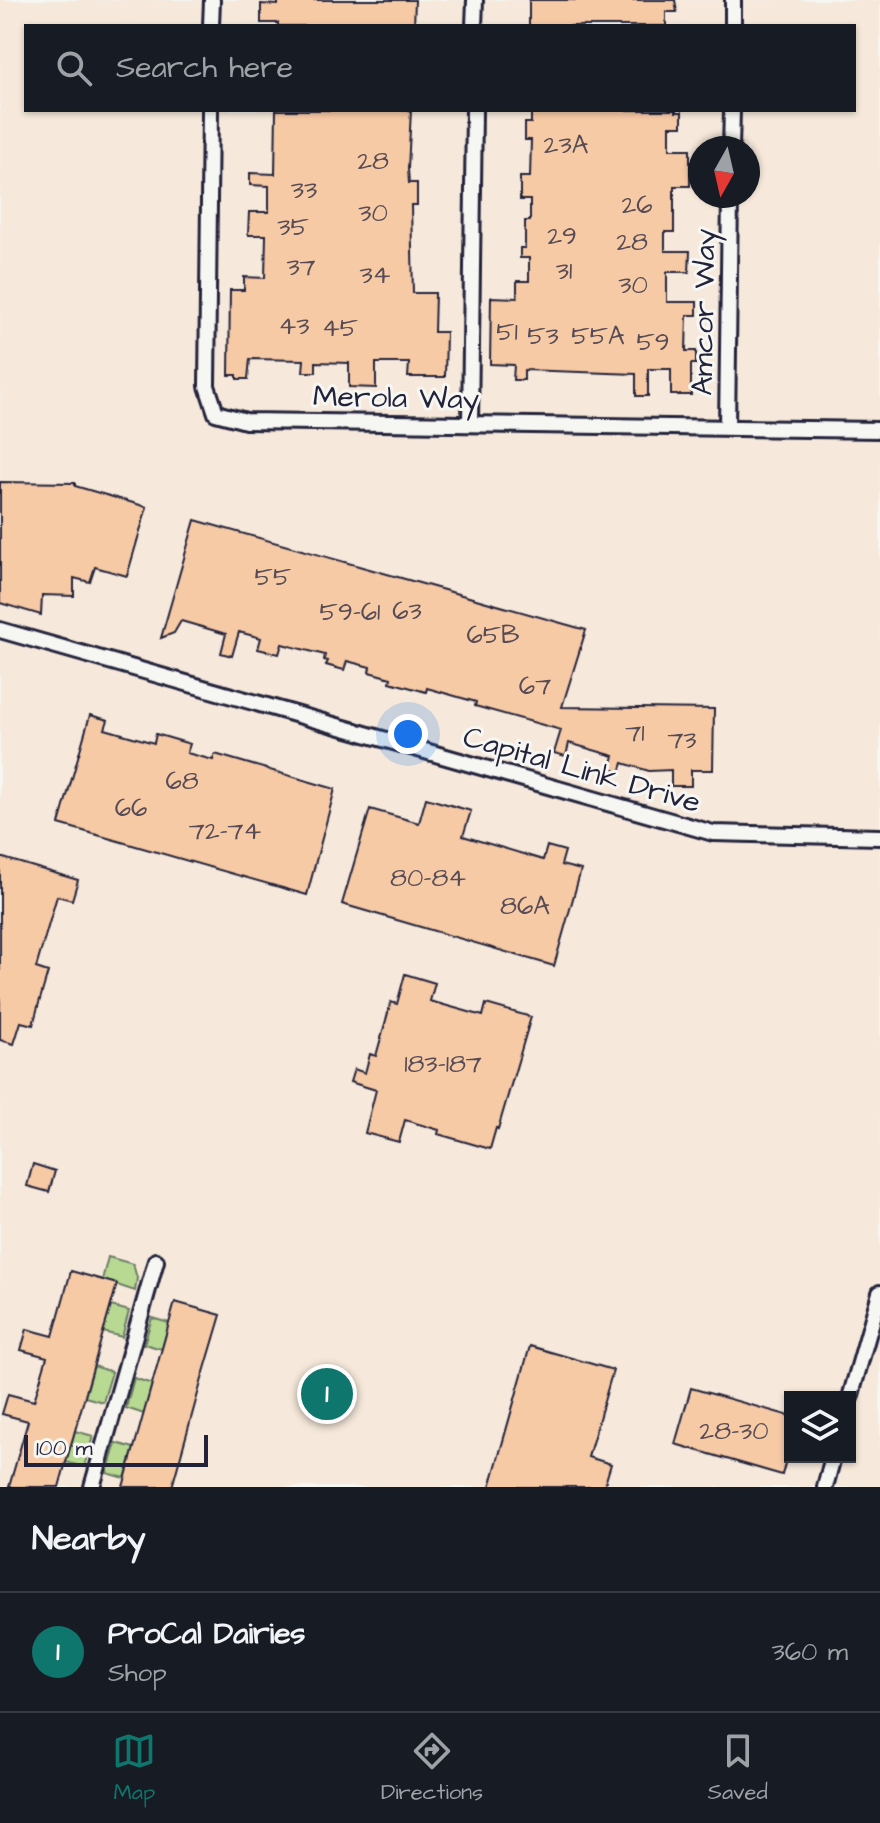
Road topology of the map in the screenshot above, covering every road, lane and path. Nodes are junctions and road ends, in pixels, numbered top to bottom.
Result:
1 (212, 0) edge
2 (475, 0) edge
3 (733, 0) edge
4 (211, 24) edge
5 (474, 24) edge
6 (733, 24) edge
7 (210, 112) edge
8 (474, 112) edge
9 (732, 112) edge
10 (731, 136) edge
11 (730, 208) edge
12 (470, 424) junction
13 (727, 428) junction
14 (880, 430) edge
15 (0, 630) edge
16 (880, 837) edge
17 (156, 1261) dead end
18 (880, 1293) edge
19 (852, 1391) edge
20 (831, 1463) edge
21 (92, 1487) edge
22 (825, 1487) edge

1 - 4 street
2 - 5 street
3 - 6 street
7 - 12 street, Merola Way
8 - 12 street
9 - 10 street
11 - 13 street, Amcor Way
12 - 13 street, Merola Way
13 - 14 street, Merola Way
15 - 16 street, Capital Link Drive
17 - 21 street
18 - 19 street
20 - 22 street

